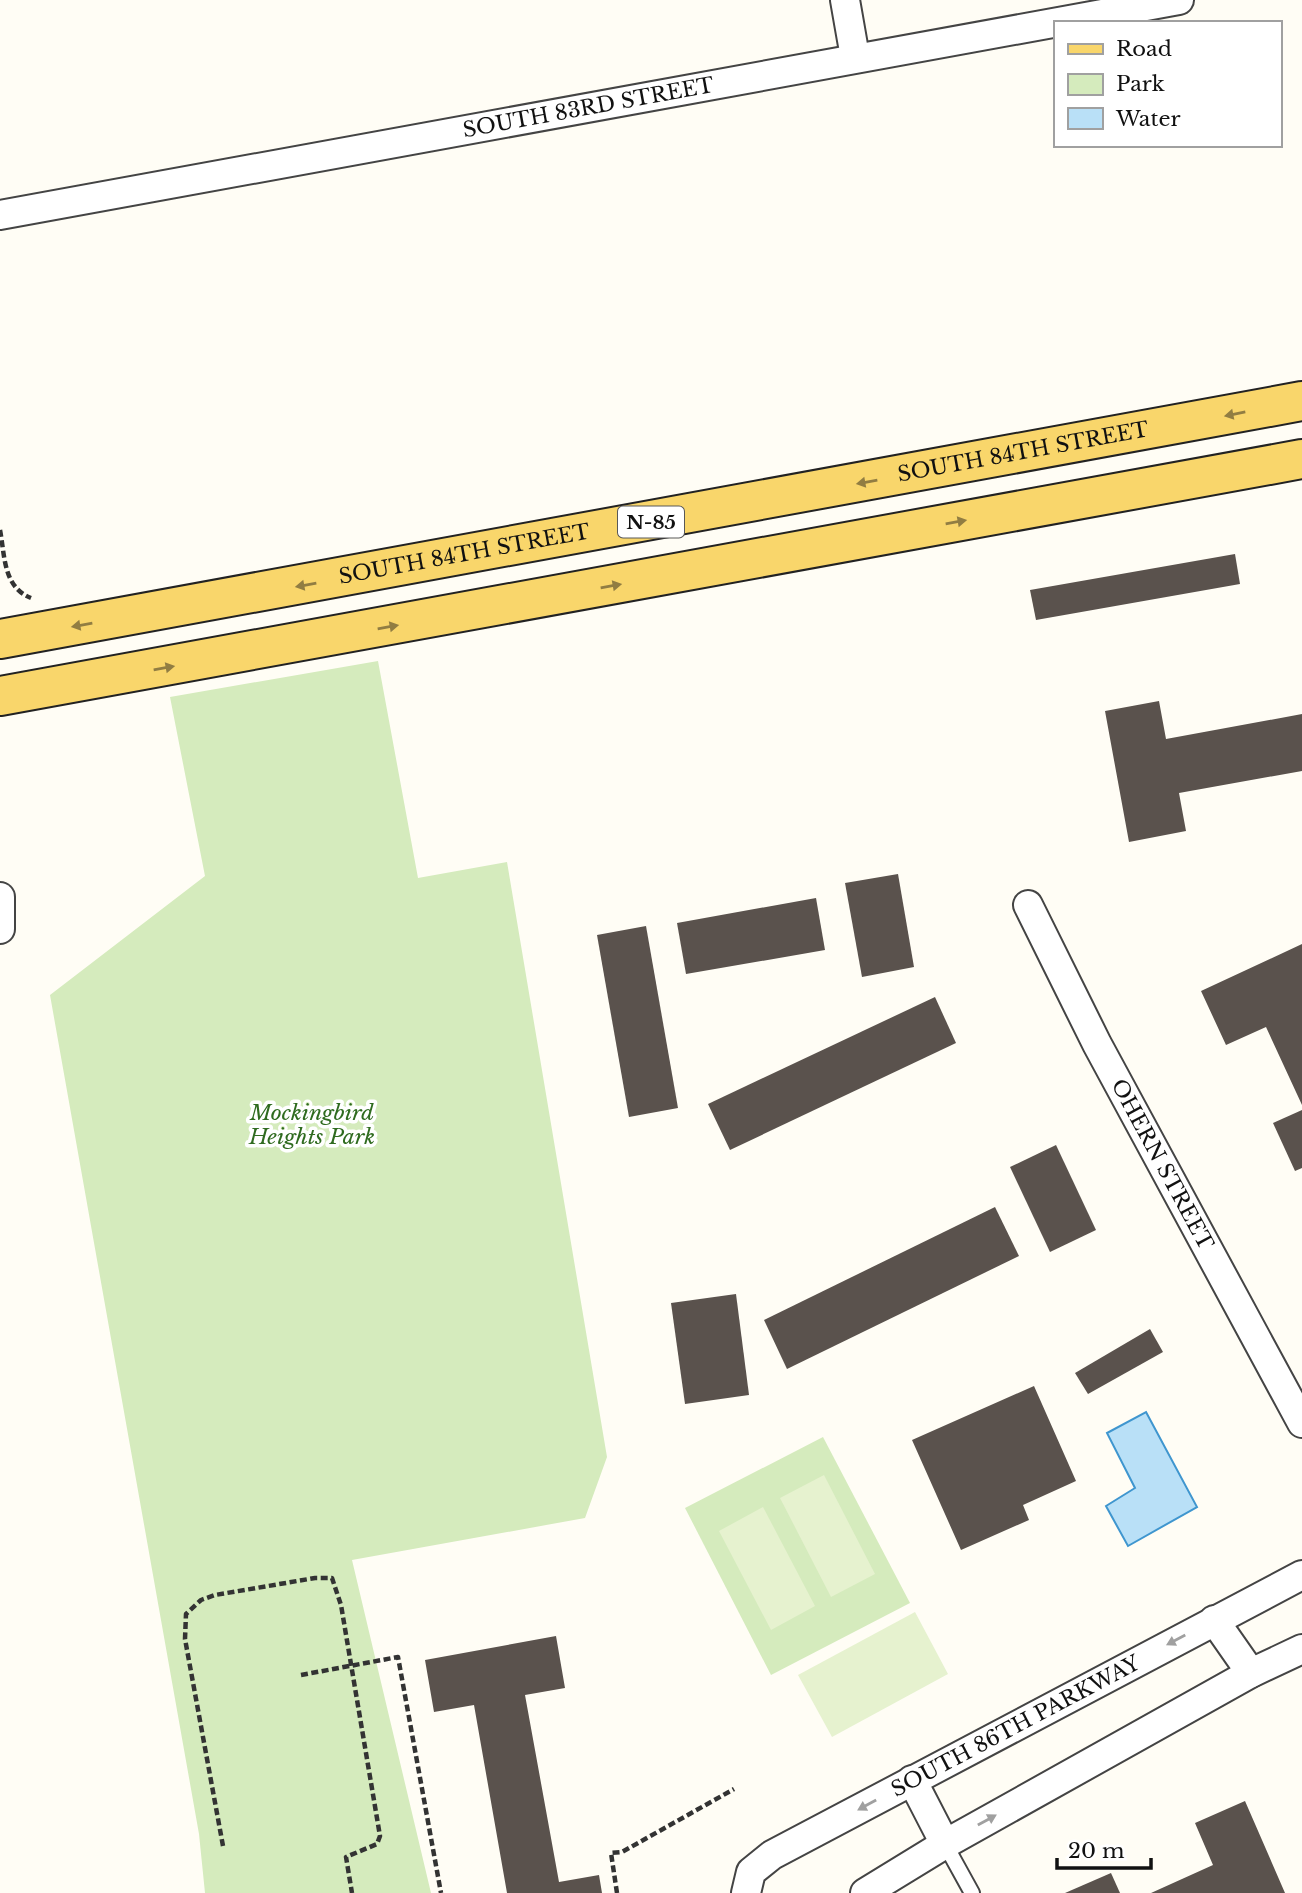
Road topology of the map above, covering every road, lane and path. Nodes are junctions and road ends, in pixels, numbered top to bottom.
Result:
1 (845, 0) edge
2 (1179, 0) edge
3 (1060, 21) edge
4 (1054, 22) edge
5 (855, 57) junction
6 (0, 215) edge
7 (1302, 401) edge
8 (1302, 459) edge
9 (0, 530) edge
10 (34, 599) dead end
11 (0, 639) edge
12 (0, 696) edge
13 (0, 897) edge
14 (1028, 905) dead end
15 (0, 929) edge
16 (1302, 1423) edge
17 (1302, 1575) edge
18 (1214, 1620) junction
19 (1302, 1648) edge
20 (350, 1665) junction
21 (1251, 1673) junction
22 (301, 1675) dead end
23 (912, 1780) junction
24 (734, 1789) dead end
25 (945, 1844) junction
26 (223, 1846) dead end
27 (352, 1893) edge
28 (441, 1893) edge
29 (617, 1893) edge
30 (746, 1893) edge
31 (865, 1893) edge
32 (972, 1893) edge

1 - 5 street
2 - 3 street, SOUTH 83RD STREET
4 - 5 street, SOUTH 83RD STREET
5 - 6 street, SOUTH 83RD STREET
7 -> 11 main road, SOUTH 84TH STREET / N-85
12 -> 8 main road
9 - 10 path
13 - 15 street
14 - 16 street, OHERN STREET
17 - 18 street, SOUTH 86TH PARKWAY
18 - 21 street
18 -> 23 street, SOUTH 86TH PARKWAY
19 - 21 street
20 - 22 path
20 - 26 path
20 - 27 path
20 - 28 path
25 -> 21 street
23 - 25 street
23 -> 30 street, SOUTH 86TH PARKWAY
24 - 29 path
25 - 31 street
25 - 32 lane

